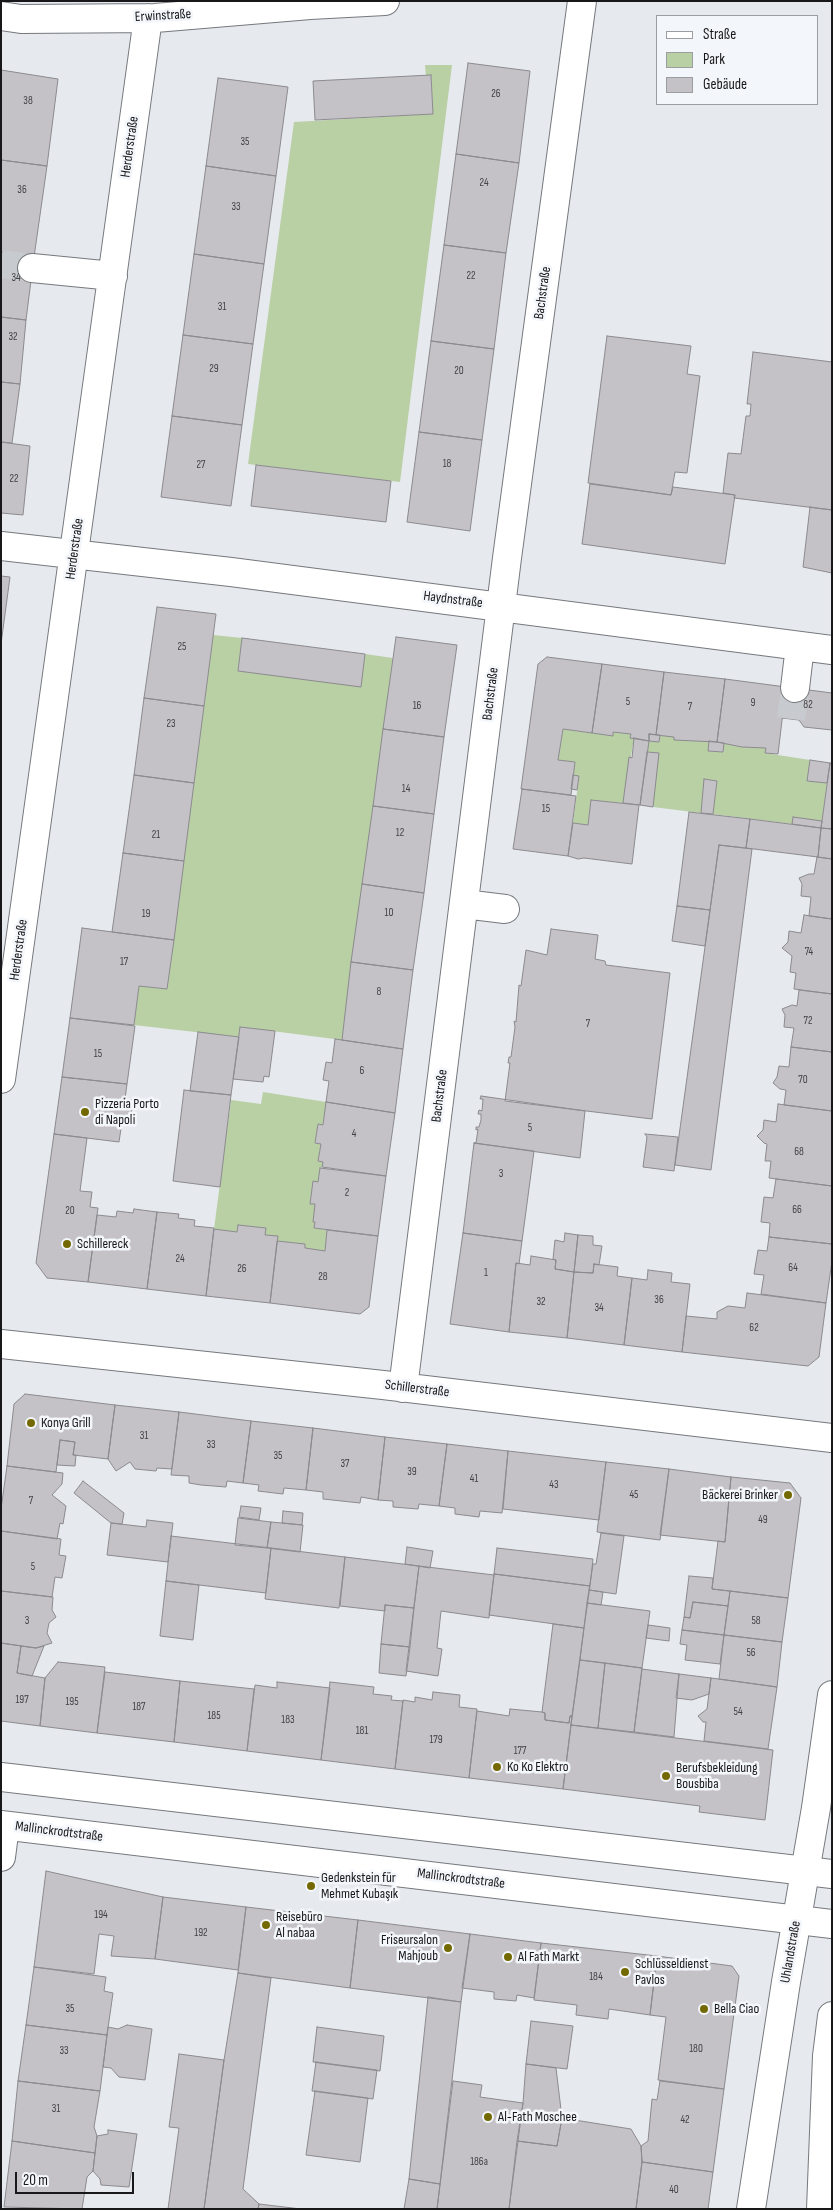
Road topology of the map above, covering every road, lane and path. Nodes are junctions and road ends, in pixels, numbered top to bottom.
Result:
1 (385, 1) edge
2 (582, 1) edge
3 (154, 12) edge
4 (1, 16) edge
5 (32, 268) tunnel mouth
6 (113, 276) junction
7 (1, 546) edge
8 (74, 555) junction
9 (502, 607) junction
10 (800, 646) junction
11 (832, 650) edge
12 (795, 688) tunnel mouth
13 (464, 904) junction
14 (505, 909) dead end
15 (1, 1079) edge
16 (1, 1344) edge
17 (403, 1388) junction
18 (832, 1438) edge
19 (832, 1695) edge
20 (1, 1777) edge
21 (3, 1825) edge
22 (1, 1857) edge
23 (805, 1871) junction
24 (832, 1874) edge
25 (796, 1920) junction
26 (832, 1924) edge
27 (832, 2016) edge
28 (752, 2209) edge
29 (821, 2209) edge

1 - 3 street, Erwinstraße
2 - 9 street, Bachstraße
3 - 4 street, Erwinstraße
3 - 6 street, Herderstraße
5 - 6 street
6 - 8 street, Herderstraße
7 - 8 street, Haydnstraße
8 - 9 street, Haydnstraße
8 - 15 street, Herderstraße
9 - 10 street, Haydnstraße
9 - 13 street, Bachstraße
10 - 11 street, Haydnstraße
10 - 12 street
13 - 14 street
13 - 17 street, Bachstraße
16 - 17 street, Schillerstraße
17 - 18 street, Schillerstraße
19 - 23 street, Uhlandstraße
20 - 23 street
21 - 22 street
21 - 25 street, Mallinckrodtstraße
23 - 24 street
23 - 25 street, Uhlandstraße
25 - 26 street, Mallinckrodtstraße
25 - 28 street, Uhlandstraße
27 - 29 street

